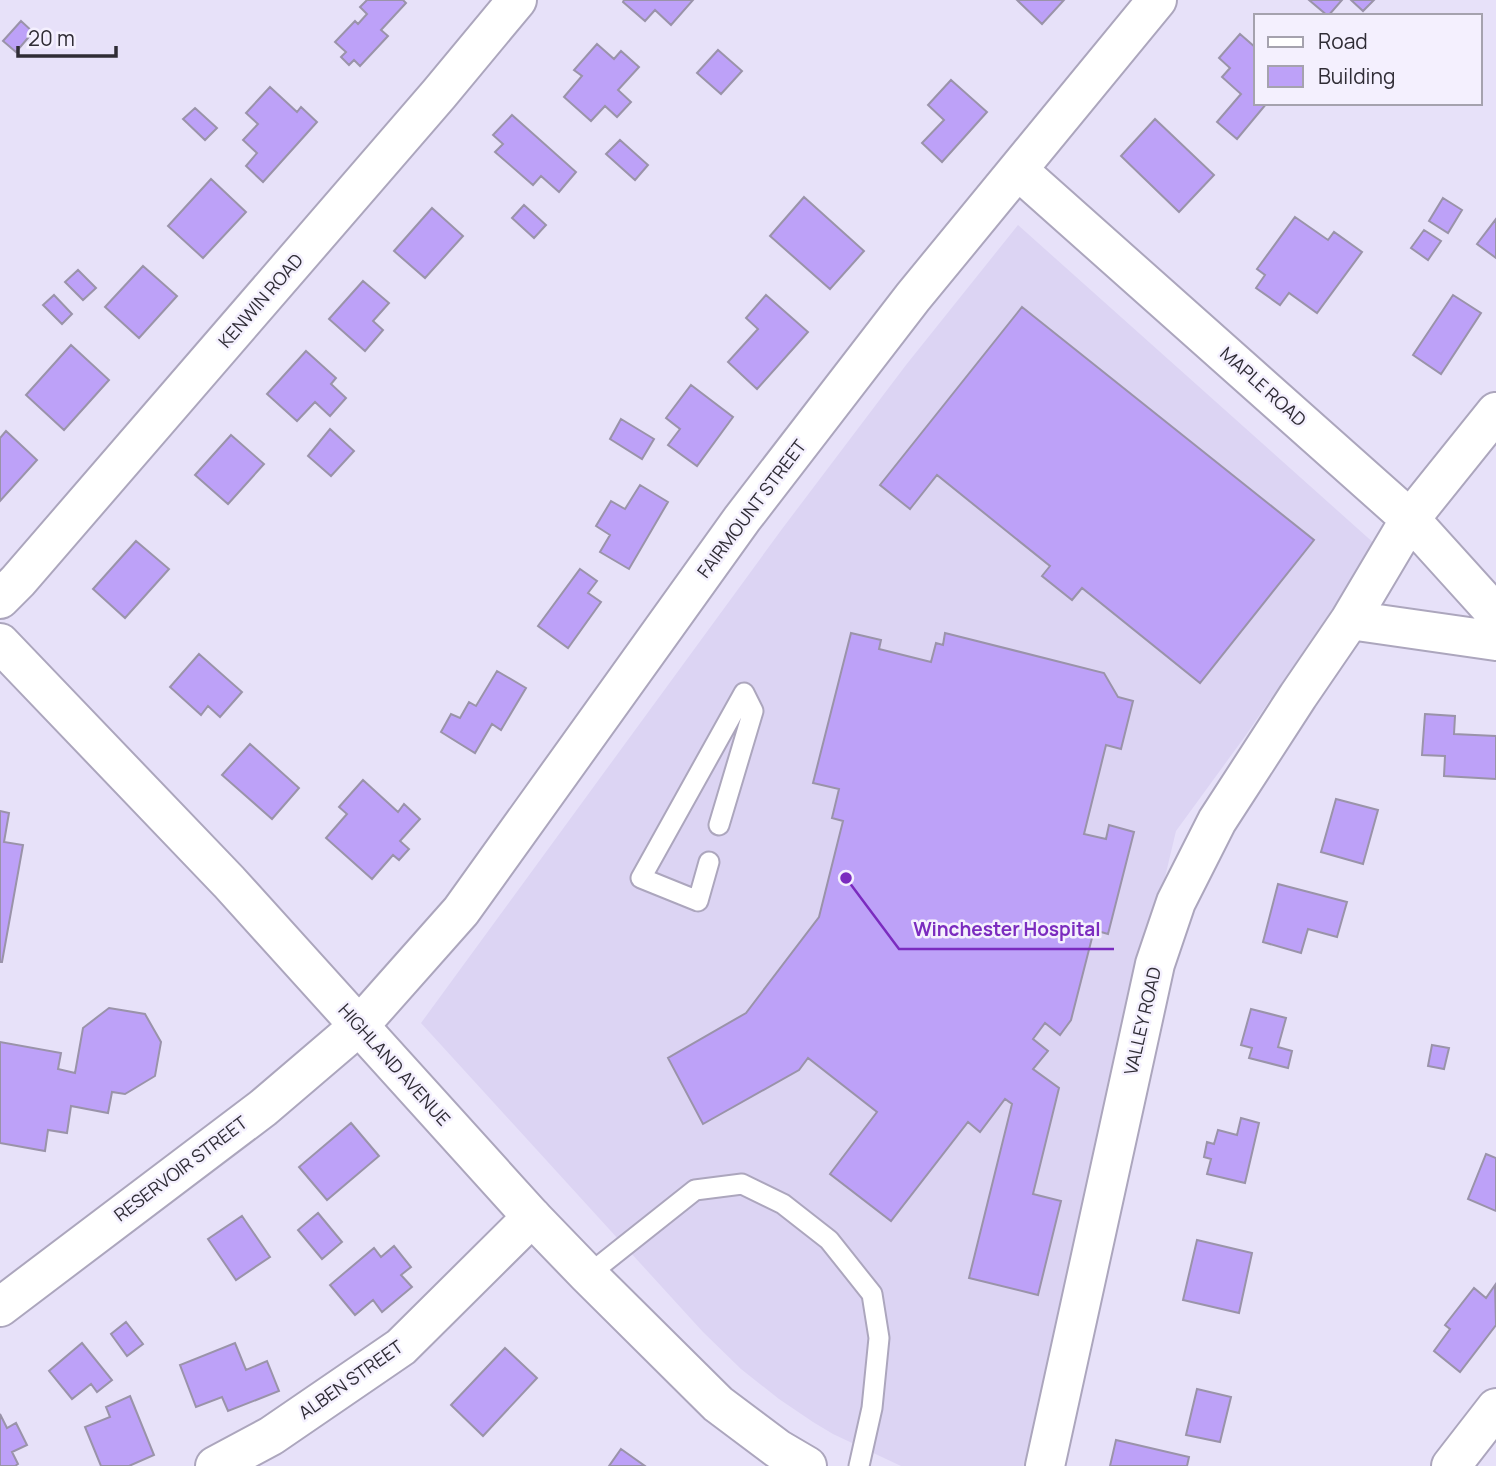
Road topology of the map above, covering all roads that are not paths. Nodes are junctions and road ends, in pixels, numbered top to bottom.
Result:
1 (517, 0) edge
2 (1157, 0) edge
3 (1018, 171) junction
4 (1496, 412) edge
5 (1410, 519) junction
6 (0, 599) edge
7 (1496, 614) edge
8 (1350, 620) junction
9 (1496, 641) edge
10 (0, 643) edge
11 (719, 825) dead end
12 (709, 862) dead end
13 (359, 1026) junction
14 (531, 1217) junction
15 (588, 1275) junction
16 (0, 1307) edge
17 (1496, 1408) edge
18 (215, 1466) edge
19 (807, 1466) edge
20 (859, 1466) edge
21 (1045, 1466) edge
22 (1451, 1466) edge

1 - 6 street, KENWIN ROAD
2 - 3 street, FAIRMOUNT STREET
3 - 5 street, MAPLE ROAD
3 - 13 street, FAIRMOUNT STREET
4 - 5 street, VALLEY ROAD
5 - 7 street, MAPLE ROAD
5 - 8 street, VALLEY ROAD
8 - 9 street
8 - 21 street, VALLEY ROAD
10 - 13 street, HIGHLAND AVENUE
11 - 12 lane
13 - 14 street, HIGHLAND AVENUE
13 - 16 street, RESERVOIR STREET
14 - 15 street, HIGHLAND AVENUE
14 - 18 street, ALBEN STREET
15 - 19 street, HIGHLAND AVENUE
15 - 20 lane
17 - 22 street

